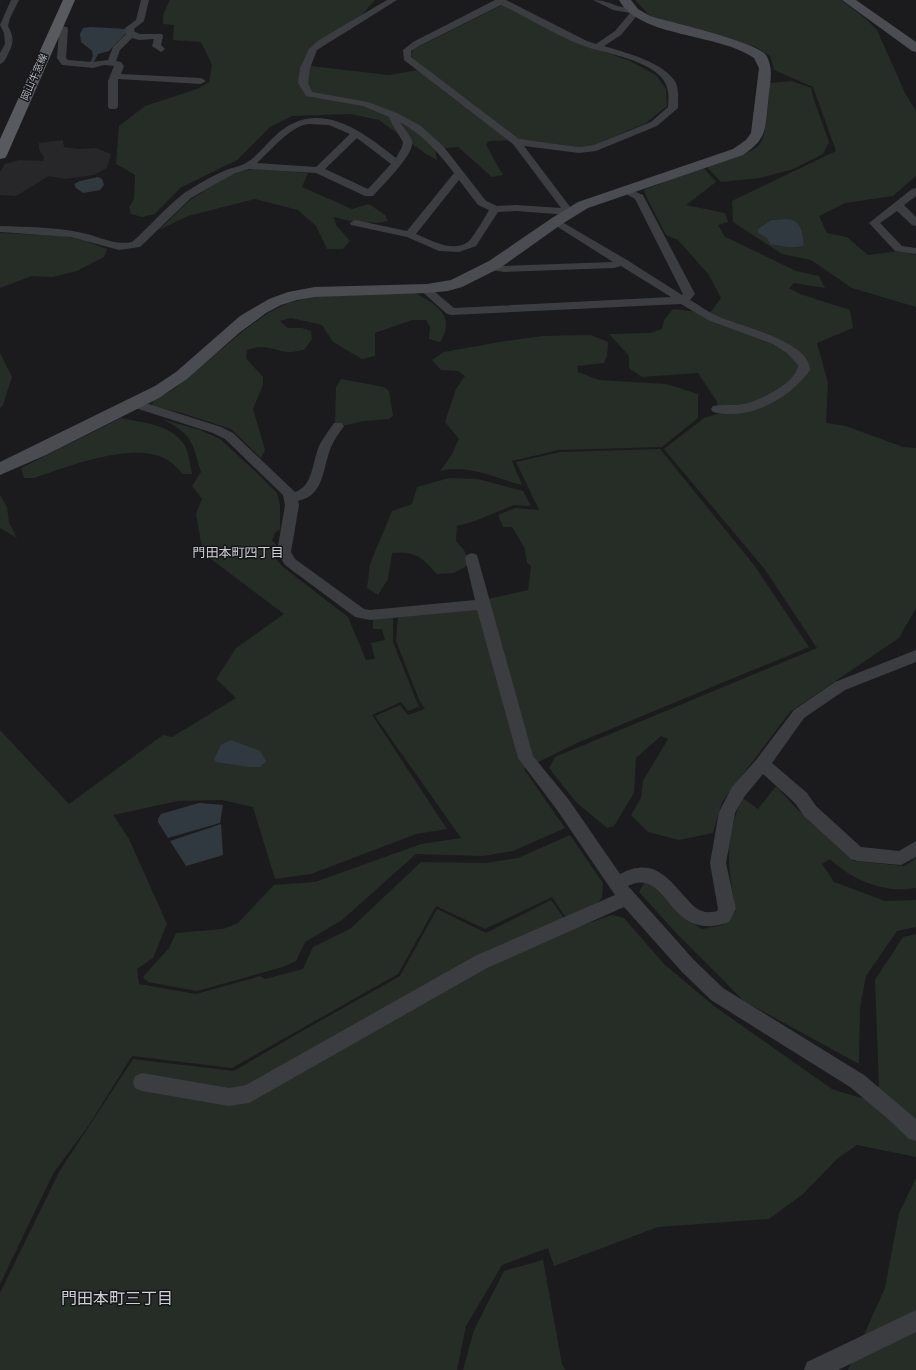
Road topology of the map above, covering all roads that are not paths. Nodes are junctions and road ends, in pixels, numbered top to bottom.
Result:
1 (15, 0) edge
2 (69, 0) edge
3 (145, 0) edge
4 (380, 0) edge
5 (393, 0) edge
6 (597, 0) edge
7 (626, 0) edge
8 (848, 0) edge
9 (500, 1) edge
10 (634, 12) junction
11 (363, 19) junction
12 (56, 28) junction
13 (131, 34) junction
14 (914, 44) edge
15 (596, 47) junction
16 (160, 49) dead end
17 (0, 61) edge
18 (111, 63) junction
19 (115, 76) junction
20 (201, 80) dead end
21 (113, 107) dead end
22 (394, 115) junction
23 (357, 133) junction
24 (516, 142) junction
25 (0, 155) edge
26 (396, 163) junction
27 (249, 166) junction
28 (318, 170) junction
29 (459, 173) junction
30 (624, 190) junction
31 (916, 191) edge
32 (897, 205) junction
33 (495, 208) junction
34 (569, 212) junction
35 (557, 222) junction
36 (355, 223) dead end
37 (916, 223) edge
38 (0, 229) edge
39 (410, 235) junction
40 (916, 251) edge
41 (623, 262) junction
42 (491, 267) junction
43 (424, 288) junction
44 (684, 300) junction
45 (133, 404) junction
46 (717, 409) dead end
47 (338, 426) dead end
48 (0, 470) edge
49 (290, 498) junction
50 (472, 558) dead end
51 (483, 604) junction
52 (916, 656) edge
53 (762, 764) junction
54 (916, 848) edge
55 (617, 883) junction
56 (628, 898) junction
57 (142, 1082) dead end
58 (916, 1132) edge
59 (916, 1321) edge
60 (815, 1370) edge

1 - 17 street
2 - 12 main road, 岡山牛窓線
3 - 13 street
4 - 11 street
5 - 11 street
6 - 10 street
7 - 10 street
8 - 14 street
9 - 15 street
9 - 24 street
10 - 15 street
10 - 30 street
11 - 22 street
12 - 18 street
12 - 25 main road, 岡山牛窓線
13 - 16 street
13 - 18 street
15 - 24 street
18 - 19 street
19 - 20 street
19 - 21 street
22 - 26 street
22 - 29 street
23 - 26 street
23 - 27 street
23 - 28 street
24 - 34 street
26 - 28 street
27 - 28 street
27 - 38 street
29 - 33 street
29 - 39 street
30 - 34 street
30 - 44 street
31 - 32 street
32 - 37 street
32 - 40 street
33 - 34 street
33 - 39 street
34 - 35 street
35 - 41 street
35 - 42 street
36 - 39 street
41 - 42 street
41 - 44 street
42 - 43 street
43 - 44 street
43 - 45 street
44 - 46 street
45 - 48 street
45 - 49 street
47 - 49 street
49 - 51 street
50 - 51 street
51 - 55 street
52 - 53 street
53 - 54 street
53 - 55 street
55 - 56 street
56 - 57 street
56 - 58 street
59 - 60 street

